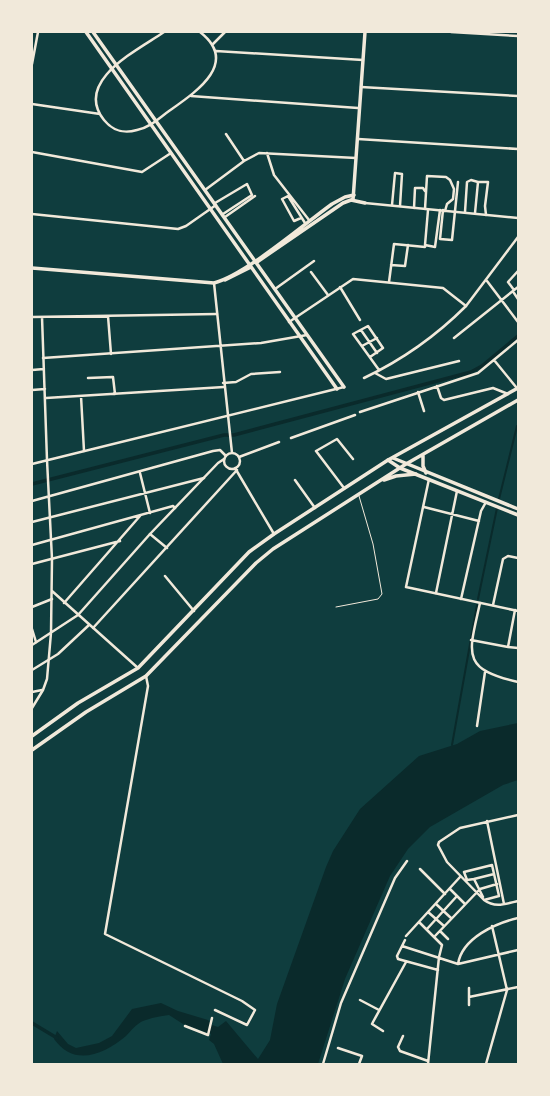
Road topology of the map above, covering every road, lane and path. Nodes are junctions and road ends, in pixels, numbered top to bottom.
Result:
1 (38, 32) edge
2 (86, 32) edge
3 (93, 32) edge
4 (164, 32) edge
5 (200, 32) edge
6 (225, 32) edge
7 (365, 32) edge
8 (450, 32) edge
9 (519, 36) edge
10 (213, 44) junction
11 (33, 50) edge
12 (216, 51) junction
13 (363, 60) junction
14 (32, 64) edge
15 (117, 65) junction
16 (111, 69) junction
17 (361, 86) junction
18 (191, 96) junction
19 (519, 96) edge
20 (32, 104) edge
21 (360, 108) junction
22 (100, 114) junction
23 (155, 120) junction
24 (151, 124) junction
25 (226, 134) dead end
26 (358, 139) junction
27 (519, 149) edge
28 (32, 152) edge
29 (266, 152) junction
30 (171, 153) junction
31 (356, 158) junction
32 (244, 161) junction
33 (458, 182) dead end
34 (478, 182) junction
35 (205, 190) junction
36 (255, 196) dead end
37 (289, 196) junction
38 (354, 198) junction
39 (365, 203) joint
40 (216, 204) junction
41 (392, 205) junction
42 (400, 206) junction
43 (414, 208) junction
44 (209, 209) junction
45 (426, 209) junction
46 (443, 210) junction
47 (457, 212) junction
48 (465, 212) junction
49 (32, 214) edge
50 (475, 214) junction
51 (486, 215) junction
52 (224, 216) junction
53 (301, 218) junction
54 (519, 218) edge
55 (307, 222) junction
56 (519, 237) edge
57 (408, 245) junction
58 (439, 249) dead end
59 (256, 261) junction
60 (314, 261) dead end
61 (250, 265) junction
62 (391, 265) junction
63 (32, 268) edge
64 (519, 271) edge
65 (311, 272) dead end
66 (225, 280) junction
67 (389, 281) junction
68 (487, 281) junction
69 (214, 283) junction
70 (340, 287) junction
71 (519, 287) edge
72 (275, 289) junction
73 (514, 292) junction
74 (328, 295) junction
75 (519, 299) edge
76 (501, 301) junction
77 (466, 306) junction
78 (217, 314) junction
79 (41, 316) junction
80 (108, 316) junction
81 (32, 317) edge
82 (295, 318) junction
83 (359, 320) dead end
84 (519, 322) edge
85 (289, 323) junction
86 (361, 330) junction
87 (307, 335) junction
88 (300, 337) junction
89 (377, 338) junction
90 (454, 338) dead end
91 (519, 340) edge
92 (370, 342) junction
93 (219, 346) junction
94 (362, 346) junction
95 (377, 352) junction
96 (111, 355) junction
97 (370, 357) junction
98 (43, 358) junction
99 (494, 360) junction
100 (459, 361) dead end
101 (44, 369) junction
102 (32, 370) edge
103 (379, 370) junction
104 (280, 372) dead end
105 (374, 373) junction
106 (88, 378) dead end
107 (364, 378) dead end
108 (224, 385) junction
109 (344, 387) joint
110 (437, 387) junction
111 (518, 388) edge
112 (45, 389) junction
113 (337, 389) junction
114 (32, 390) edge
115 (418, 392) junction
116 (114, 394) junction
117 (508, 394) junction
118 (81, 396) junction
119 (46, 398) junction
120 (519, 400) edge
121 (424, 411) dead end
122 (360, 412) dead end
123 (355, 415) dead end
124 (227, 417) junction
125 (291, 438) dead end
126 (279, 442) dead end
127 (84, 451) junction
128 (232, 453) junction
129 (423, 455) junction
130 (239, 457) junction
131 (393, 457) junction
132 (225, 458) junction
133 (353, 459) dead end
134 (47, 460) junction
135 (388, 460) junction
136 (32, 464) edge
137 (406, 464) junction
138 (400, 468) junction
139 (236, 469) junction
140 (140, 473) junction
141 (426, 473) junction
142 (416, 474) junction
143 (204, 478) junction
144 (429, 479) junction
145 (295, 480) dead end
146 (379, 482) junction
147 (344, 488) junction
148 (457, 491) junction
149 (144, 493) junction
150 (358, 494) junction
151 (50, 496) junction
152 (32, 501) edge
153 (486, 502) junction
154 (424, 507) junction
155 (175, 508) junction
156 (315, 508) junction
157 (519, 509) edge
158 (150, 513) junction
159 (452, 514) junction
160 (519, 515) edge
161 (140, 516) junction
162 (51, 517) junction
163 (479, 521) junction
164 (32, 522) edge
165 (150, 534) junction
166 (274, 534) junction
167 (51, 540) junction
168 (120, 541) junction
169 (32, 545) edge
170 (167, 548) junction
171 (519, 558) edge
172 (52, 559) junction
173 (32, 564) edge
174 (165, 576) dead end
175 (52, 592) junction
176 (436, 593) junction
177 (51, 598) junction
178 (461, 599) junction
179 (64, 603) junction
180 (480, 603) junction
181 (493, 605) junction
182 (32, 607) edge
183 (336, 607) dead end
184 (517, 610) edge
185 (194, 611) junction
186 (78, 615) junction
187 (89, 625) junction
188 (93, 628) junction
189 (32, 629) edge
190 (51, 633) junction
191 (471, 640) junction
192 (34, 644) edge
193 (508, 646) junction
194 (519, 648) edge
195 (154, 652) junction
196 (161, 659) junction
197 (49, 660) junction
198 (138, 668) junction
199 (32, 670) edge
200 (485, 672) junction
201 (146, 676) junction
202 (519, 682) edge
203 (43, 690) junction
204 (32, 692) edge
205 (32, 708) edge
206 (477, 726) dead end
207 (32, 736) edge
208 (32, 750) edge
209 (519, 816) edge
210 (487, 821) junction
211 (407, 861) dead end
212 (419, 869) dead end
213 (495, 874) junction
214 (460, 877) junction
215 (474, 879) junction
216 (497, 884) junction
217 (450, 889) junction
218 (477, 892) junction
219 (445, 894) junction
220 (457, 897) junction
221 (485, 900) junction
222 (519, 901) edge
223 (436, 904) junction
224 (466, 904) junction
225 (504, 904) junction
226 (444, 911) junction
227 (428, 912) junction
228 (519, 918) edge
229 (436, 919) junction
230 (452, 919) junction
231 (419, 922) junction
232 (444, 926) junction
233 (492, 926) junction
234 (427, 929) junction
235 (440, 931) junction
236 (435, 936) junction
237 (448, 939) dead end
238 (402, 946) junction
239 (519, 950) edge
240 (499, 954) junction
241 (439, 957) junction
242 (406, 962) junction
243 (458, 964) junction
244 (438, 970) junction
245 (519, 987) edge
246 (470, 988) dead end
247 (507, 990) junction
248 (469, 997) junction
249 (360, 1000) dead end
250 (469, 1005) dead end
251 (215, 1010) dead end
252 (379, 1010) junction
253 (212, 1018) dead end
254 (185, 1026) dead end
255 (383, 1031) dead end
256 (403, 1036) dead end
257 (338, 1048) dead end
258 (428, 1063) edge
259 (323, 1065) edge
260 (359, 1065) edge
261 (486, 1065) edge

1 - 11 street
2 - 16 main road
3 - 15 main road
4 - 15 street
5 - 10 street
6 - 10 street
7 - 13 main road
8 - 9 street
10 - 12 street
11 - 14 street
12 - 13 street
12 - 18 street
13 - 17 main road
15 - 16 street
15 - 23 main road
16 - 22 street
16 - 24 main road
17 - 19 street
17 - 21 main road
18 - 21 street
18 - 23 street
20 - 22 street
21 - 26 main road
22 - 24 street
23 - 24 street
23 - 35 main road
24 - 30 main road
25 - 32 street
26 - 27 street
26 - 31 main road
28 - 30 street
29 - 31 street
29 - 32 street
29 - 37 street
30 - 44 main road
31 - 38 main road
32 - 35 street
33 - 47 street
34 - 48 street
34 - 50 street
34 - 51 street
35 - 40 main road
36 - 52 street
37 - 53 street
37 - 53 street
37 - 55 street
38 - 39 main road
38 - 55 main road
38 - 59 main road
39 - 41 street
40 - 44 street
40 - 52 main road
40 - 52 street
41 - 42 street
41 - 42 street
42 - 43 street
43 - 45 street
43 - 45 street
44 - 49 street
44 - 61 main road
45 - 46 street
45 - 46 street
45 - 46 street
46 - 47 street
46 - 47 street
47 - 48 street
48 - 50 street
50 - 51 street
51 - 54 street
52 - 59 main road
53 - 55 street
55 - 59 main road
56 - 68 street
57 - 58 street
57 - 62 street
57 - 62 street
59 - 61 main road
59 - 72 main road
60 - 72 street
61 - 66 main road
61 - 66 main road
61 - 85 main road
62 - 67 street
63 - 69 main road
64 - 73 street
65 - 74 street
66 - 69 main road
67 - 70 street
67 - 77 street
68 - 76 street
68 - 77 street
69 - 78 street
70 - 74 street
70 - 83 street
71 - 73 street
72 - 82 main road
73 - 75 street
73 - 76 street
74 - 82 street
76 - 84 street
76 - 90 street
77 - 103 street
78 - 80 street
78 - 93 street
79 - 80 street
79 - 81 street
79 - 98 street
80 - 96 street
82 - 85 street
82 - 87 main road
85 - 88 main road
86 - 89 street
86 - 92 street
86 - 94 street
87 - 88 street
87 - 109 main road
88 - 93 street
88 - 113 main road
89 - 92 street
89 - 95 street
91 - 99 street
92 - 94 street
92 - 95 street
93 - 96 street
93 - 108 street
94 - 97 street
95 - 97 street
96 - 98 street
97 - 103 street
98 - 101 street
99 - 110 street
99 - 111 street
100 - 105 street
101 - 102 street
101 - 112 street
103 - 105 street
104 - 108 street
105 - 107 street
106 - 116 street
108 - 116 street
108 - 124 street
109 - 113 street
110 - 115 street
110 - 117 street
111 - 117 main road
112 - 114 street
112 - 119 street
113 - 124 street
115 - 121 street
115 - 122 street
116 - 118 street
117 - 131 main road
118 - 119 street
118 - 127 street
119 - 134 street
120 - 129 main road
123 - 125 street
124 - 127 street
124 - 128 street
126 - 130 street
127 - 134 street
128 - 130 street
128 - 132 street
129 - 137 main road
129 - 141 main road
130 - 139 street
131 - 135 main road
131 - 137 main road
132 - 139 street
132 - 140 street
132 - 143 street
133 - 147 street
134 - 136 street
134 - 151 street
135 - 138 main road
135 - 147 main road
137 - 138 main road
137 - 141 main road
138 - 142 main road
138 - 146 main road
139 - 166 street
139 - 170 street
140 - 149 street
140 - 151 street
141 - 157 main road
142 - 144 main road
142 - 146 main road
143 - 149 street
143 - 155 street
144 - 148 main road
144 - 154 street
145 - 156 street
146 - 150 main road
147 - 156 main road
148 - 153 main road
148 - 159 street
149 - 158 street
149 - 162 street
150 - 183 lane
150 - 196 main road
151 - 152 street
151 - 162 street
153 - 160 main road
153 - 163 street
154 - 159 street
154 - 176 street
155 - 158 street
155 - 165 street
156 - 166 main road
158 - 161 street
159 - 163 street
159 - 176 street
161 - 167 street
161 - 168 street
162 - 164 street
162 - 167 street
163 - 178 street
165 - 170 street
165 - 186 street
166 - 185 main road
167 - 169 street
167 - 172 street
168 - 172 street
168 - 179 street
170 - 188 street
171 - 181 street
172 - 173 street
172 - 175 street
174 - 185 street
175 - 177 street
175 - 179 street
176 - 178 street
177 - 182 street
177 - 190 street
178 - 180 street
179 - 186 street
180 - 181 street
180 - 191 street
181 - 184 street
184 - 193 street
185 - 195 main road
186 - 187 street
186 - 190 street
187 - 188 street
187 - 197 street
188 - 198 street
189 - 192 street
190 - 192 street
190 - 197 street
191 - 193 street
191 - 200 street
193 - 194 street
195 - 196 main road
195 - 198 main road
196 - 201 main road
197 - 199 street
197 - 203 street
198 - 207 main road
200 - 202 street
200 - 206 street
201 - 208 main road
201 - 251 street
203 - 204 street
203 - 205 street
209 - 210 street
210 - 214 street
210 - 225 street
211 - 259 street
212 - 219 street
213 - 215 street
213 - 215 street
213 - 216 street
214 - 217 street
214 - 218 street
215 - 218 street
216 - 218 street
216 - 221 street
217 - 219 street
217 - 220 street
218 - 221 street
218 - 224 street
219 - 223 street
220 - 224 street
220 - 226 street
221 - 225 street
222 - 225 street
223 - 226 street
223 - 227 street
224 - 230 street
226 - 229 street
226 - 230 street
227 - 229 street
227 - 231 street
228 - 233 street
229 - 232 street
229 - 234 street
230 - 232 street
231 - 234 street
231 - 238 street
232 - 235 street
233 - 240 street
233 - 243 street
234 - 236 street
235 - 236 street
235 - 237 street
236 - 241 street
238 - 241 street
238 - 242 street
239 - 240 street
240 - 243 street
240 - 247 street
241 - 243 street
241 - 244 street
242 - 244 street
242 - 252 street
244 - 258 street
245 - 247 street
246 - 248 street
247 - 248 street
247 - 261 street
248 - 250 street
249 - 252 street
252 - 255 street
253 - 254 street
256 - 258 street
257 - 260 street

